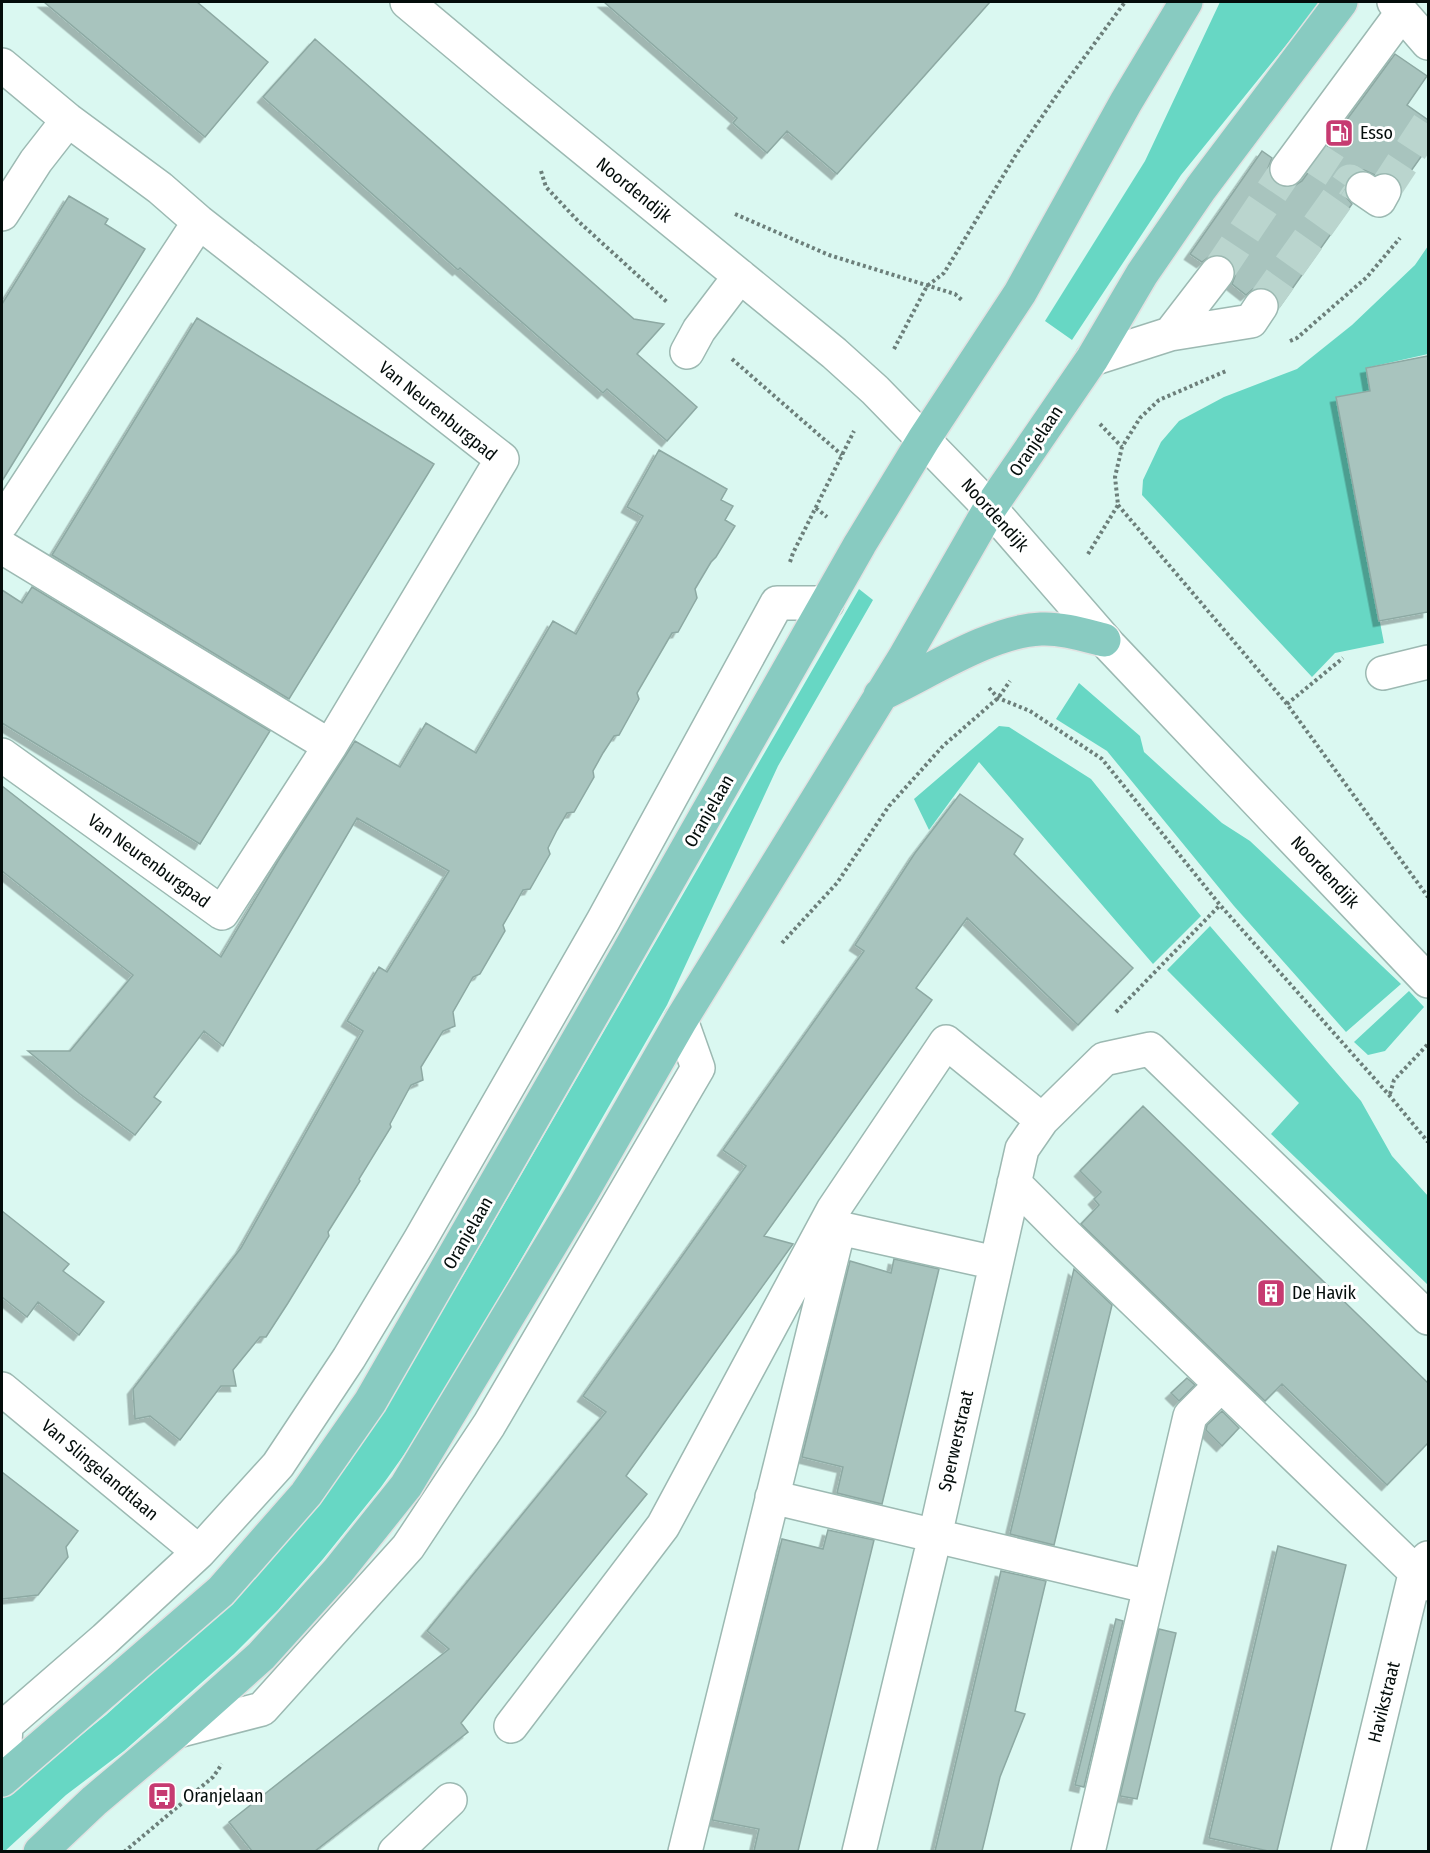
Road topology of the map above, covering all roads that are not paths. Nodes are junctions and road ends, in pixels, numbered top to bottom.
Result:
1 (407, 2) edge
2 (1186, 2) edge
3 (1341, 2) edge
4 (1398, 7) edge
5 (1428, 43) edge
6 (2, 65) edge
7 (68, 120) junction
8 (1299, 157) tunnel mouth
9 (2, 214) edge
10 (198, 222) junction
11 (1217, 273) tunnel mouth
12 (740, 276) junction
13 (1262, 306) tunnel mouth
14 (1170, 334) junction
15 (693, 341) road end
16 (1092, 359) junction
17 (924, 439) junction
18 (990, 508) junction
19 (2, 523) edge
20 (2, 547) edge
21 (827, 603) junction
22 (1104, 639) junction
23 (1428, 662) edge
24 (1383, 673) road end
25 (880, 695) junction
26 (330, 746) junction
27 (2, 755) edge
28 (1428, 981) edge
29 (681, 1020) junction
30 (1042, 1120) junction
31 (1014, 1183) junction
32 (996, 1263) junction
33 (1428, 1318) edge
34 (1221, 1385) junction
35 (2, 1389) edge
36 (772, 1497) junction
37 (935, 1536) junction
38 (198, 1552) junction
39 (1424, 1570) edge
40 (1150, 1587) junction
41 (511, 1726) dead end
42 (177, 1731) junction
43 (2, 1779) edge
44 (450, 1800) dead end
45 (40, 1851) edge
46 (395, 1851) edge
47 (685, 1851) edge
48 (860, 1851) edge
49 (1088, 1851) edge
50 (1348, 1851) edge

1 - 12 street, Noordendijk
2 - 17 main road, Oranjelaan
3 - 16 main road, Oranjelaan
4 - 5 street
4 - 8 street
6 - 7 street, Van Neurenburgpad
7 - 9 street
7 - 10 street, Van Neurenburgpad
10 - 19 street
10 - 26 street, Van Neurenburgpad
11 - 14 street
12 - 15 street
12 - 17 street, Noordendijk
13 - 14 street
14 - 16 street
16 - 18 main road, Oranjelaan
17 - 18 street, Noordendijk
17 - 21 main road, Oranjelaan
18 - 22 street, Noordendijk
18 - 25 main road, Oranjelaan
20 - 26 street
21 - 38 street, Oranjelaan
21 - 43 main road, Oranjelaan
22 - 25 main road
22 - 28 street, Noordendijk
23 - 24 street
25 - 29 main road, Oranjelaan
26 - 27 street, Van Neurenburgpad
29 - 42 main road, Oranjelaan
29 - 42 street, Oranjelaan
30 - 31 street, Sperwerstraat
30 - 33 street, Sperwerstraat
30 - 41 street
31 - 32 street, Sperwerstraat
31 - 34 street
32 - 36 street
32 - 37 street, Sperwerstraat
34 - 39 street
34 - 40 street
35 - 38 street, Van Slingelandtlaan
36 - 37 street
36 - 47 street
37 - 40 street
37 - 48 street, Sperwerstraat
38 - 43 street, Oranjelaan
39 - 50 street, Havikstraat
40 - 49 street
42 - 45 main road, Oranjelaan
44 - 46 street

